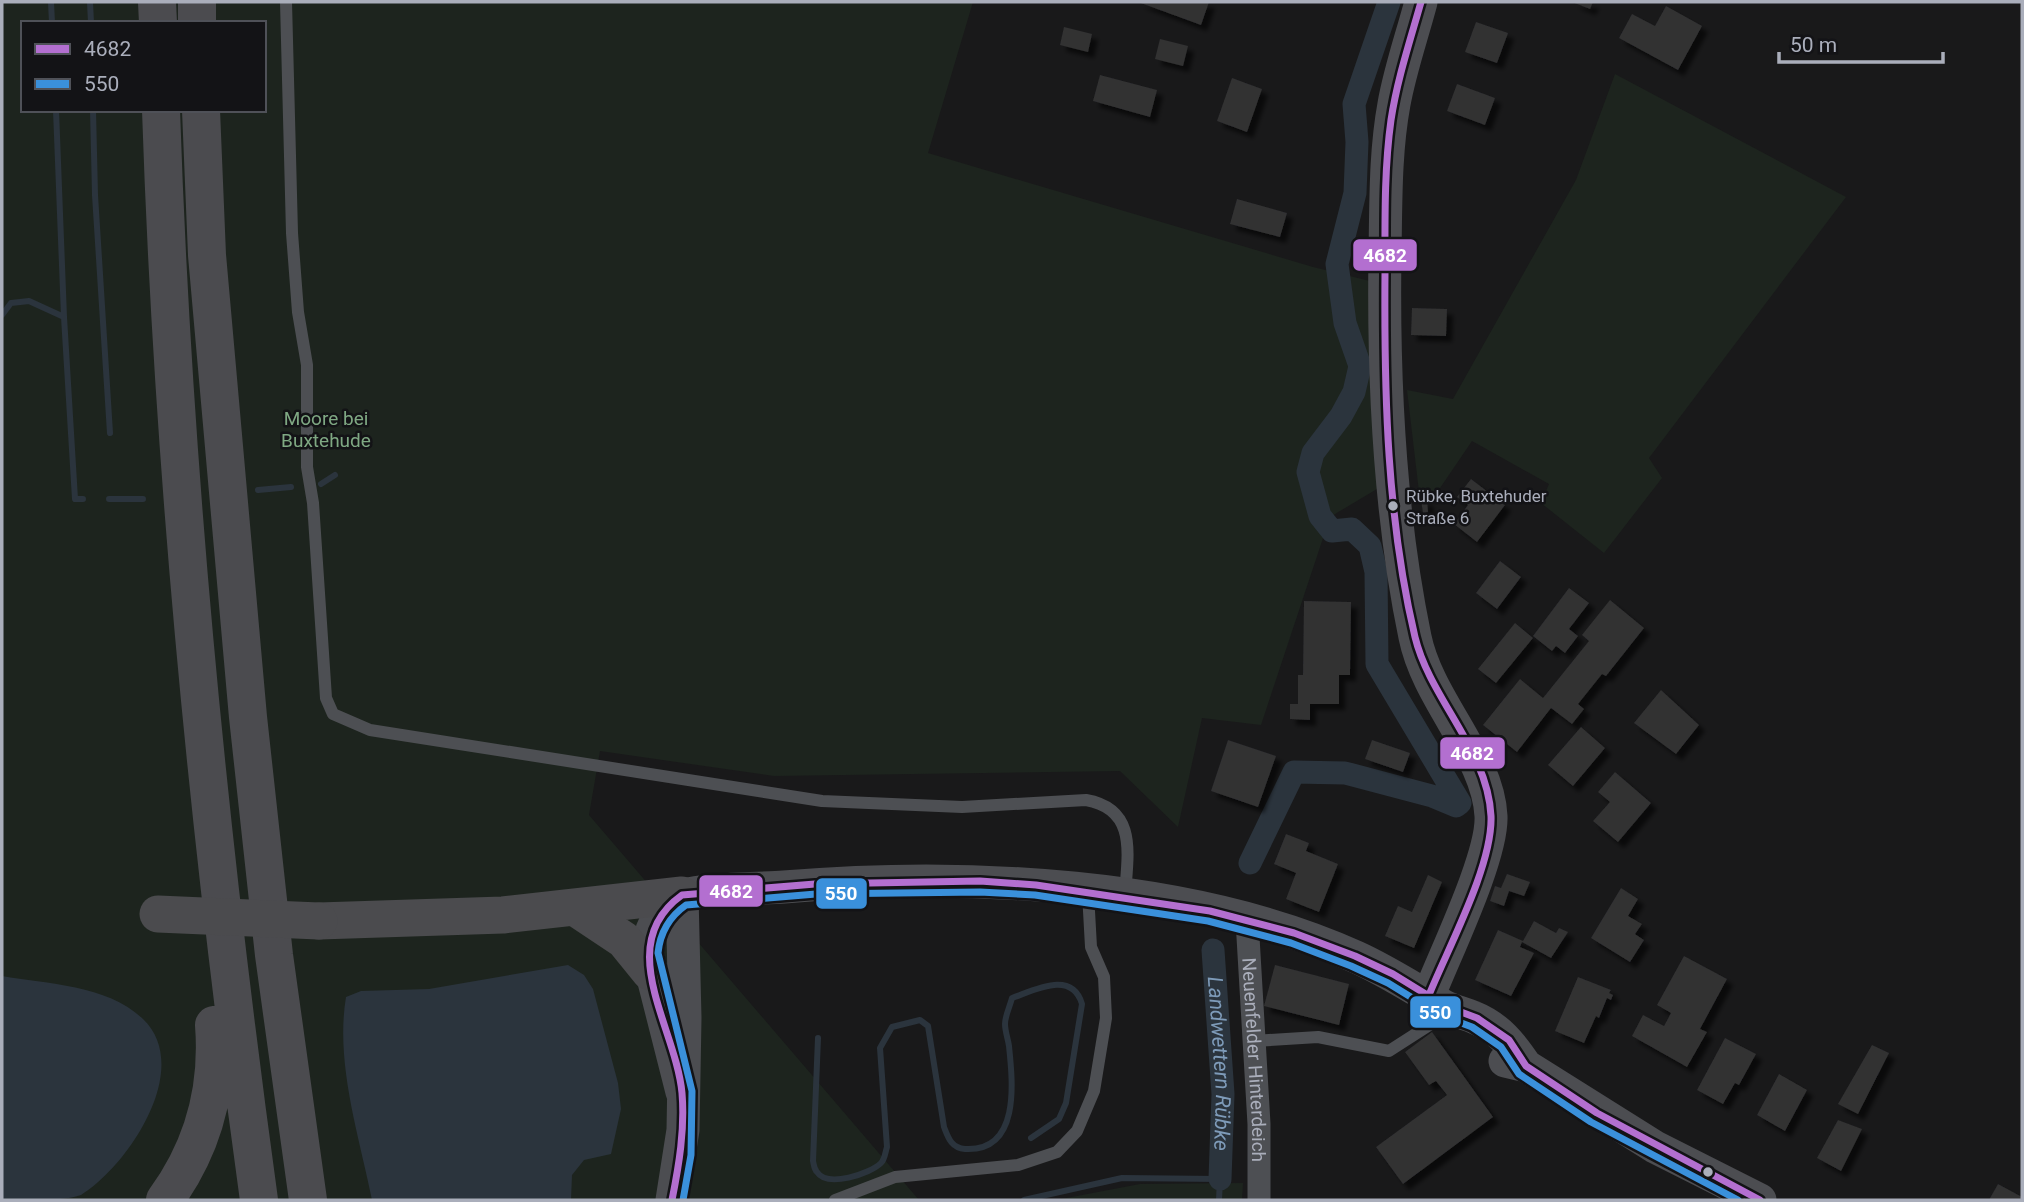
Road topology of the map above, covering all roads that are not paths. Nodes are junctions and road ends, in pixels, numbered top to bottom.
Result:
1 (157, 2) edge
2 (197, 2) edge
3 (285, 2) edge
4 (1421, 2) edge
5 (158, 21) edge
6 (197, 21) edge
7 (161, 112) edge
8 (201, 112) edge
9 (172, 499) junction
10 (1088, 891) junction
11 (682, 895) junction
12 (1125, 896) junction
13 (576, 908) junction
14 (158, 914) dead end
15 (1247, 920) junction
16 (650, 972) junction
17 (1437, 1001) junction
18 (1254, 1041) junction
19 (682, 1092) junction
20 (165, 1200) edge
21 (258, 1200) edge
22 (308, 1200) edge
23 (672, 1200) edge
24 (835, 1200) edge
25 (1259, 1200) edge
26 (1760, 1200) edge

1 - 5 highway
2 - 6 highway
3 - 12 lane
4 - 17 main road
7 - 9 highway
8 - 22 highway
9 - 20 highway
9 - 21 highway
10 - 11 main road
10 - 12 main road
10 - 24 lane
11 - 13 main road
11 - 16 main road
11 - 19 main road
12 - 15 main road
13 - 14 main road, bridge
13 - 16 main road
15 - 17 main road
15 - 18 street, Neuenfelder Hinterdeich
16 - 19 main road
17 - 18 lane
17 - 26 main road
18 - 25 street, Neuenfelder Hinterdeich
19 - 23 main road

